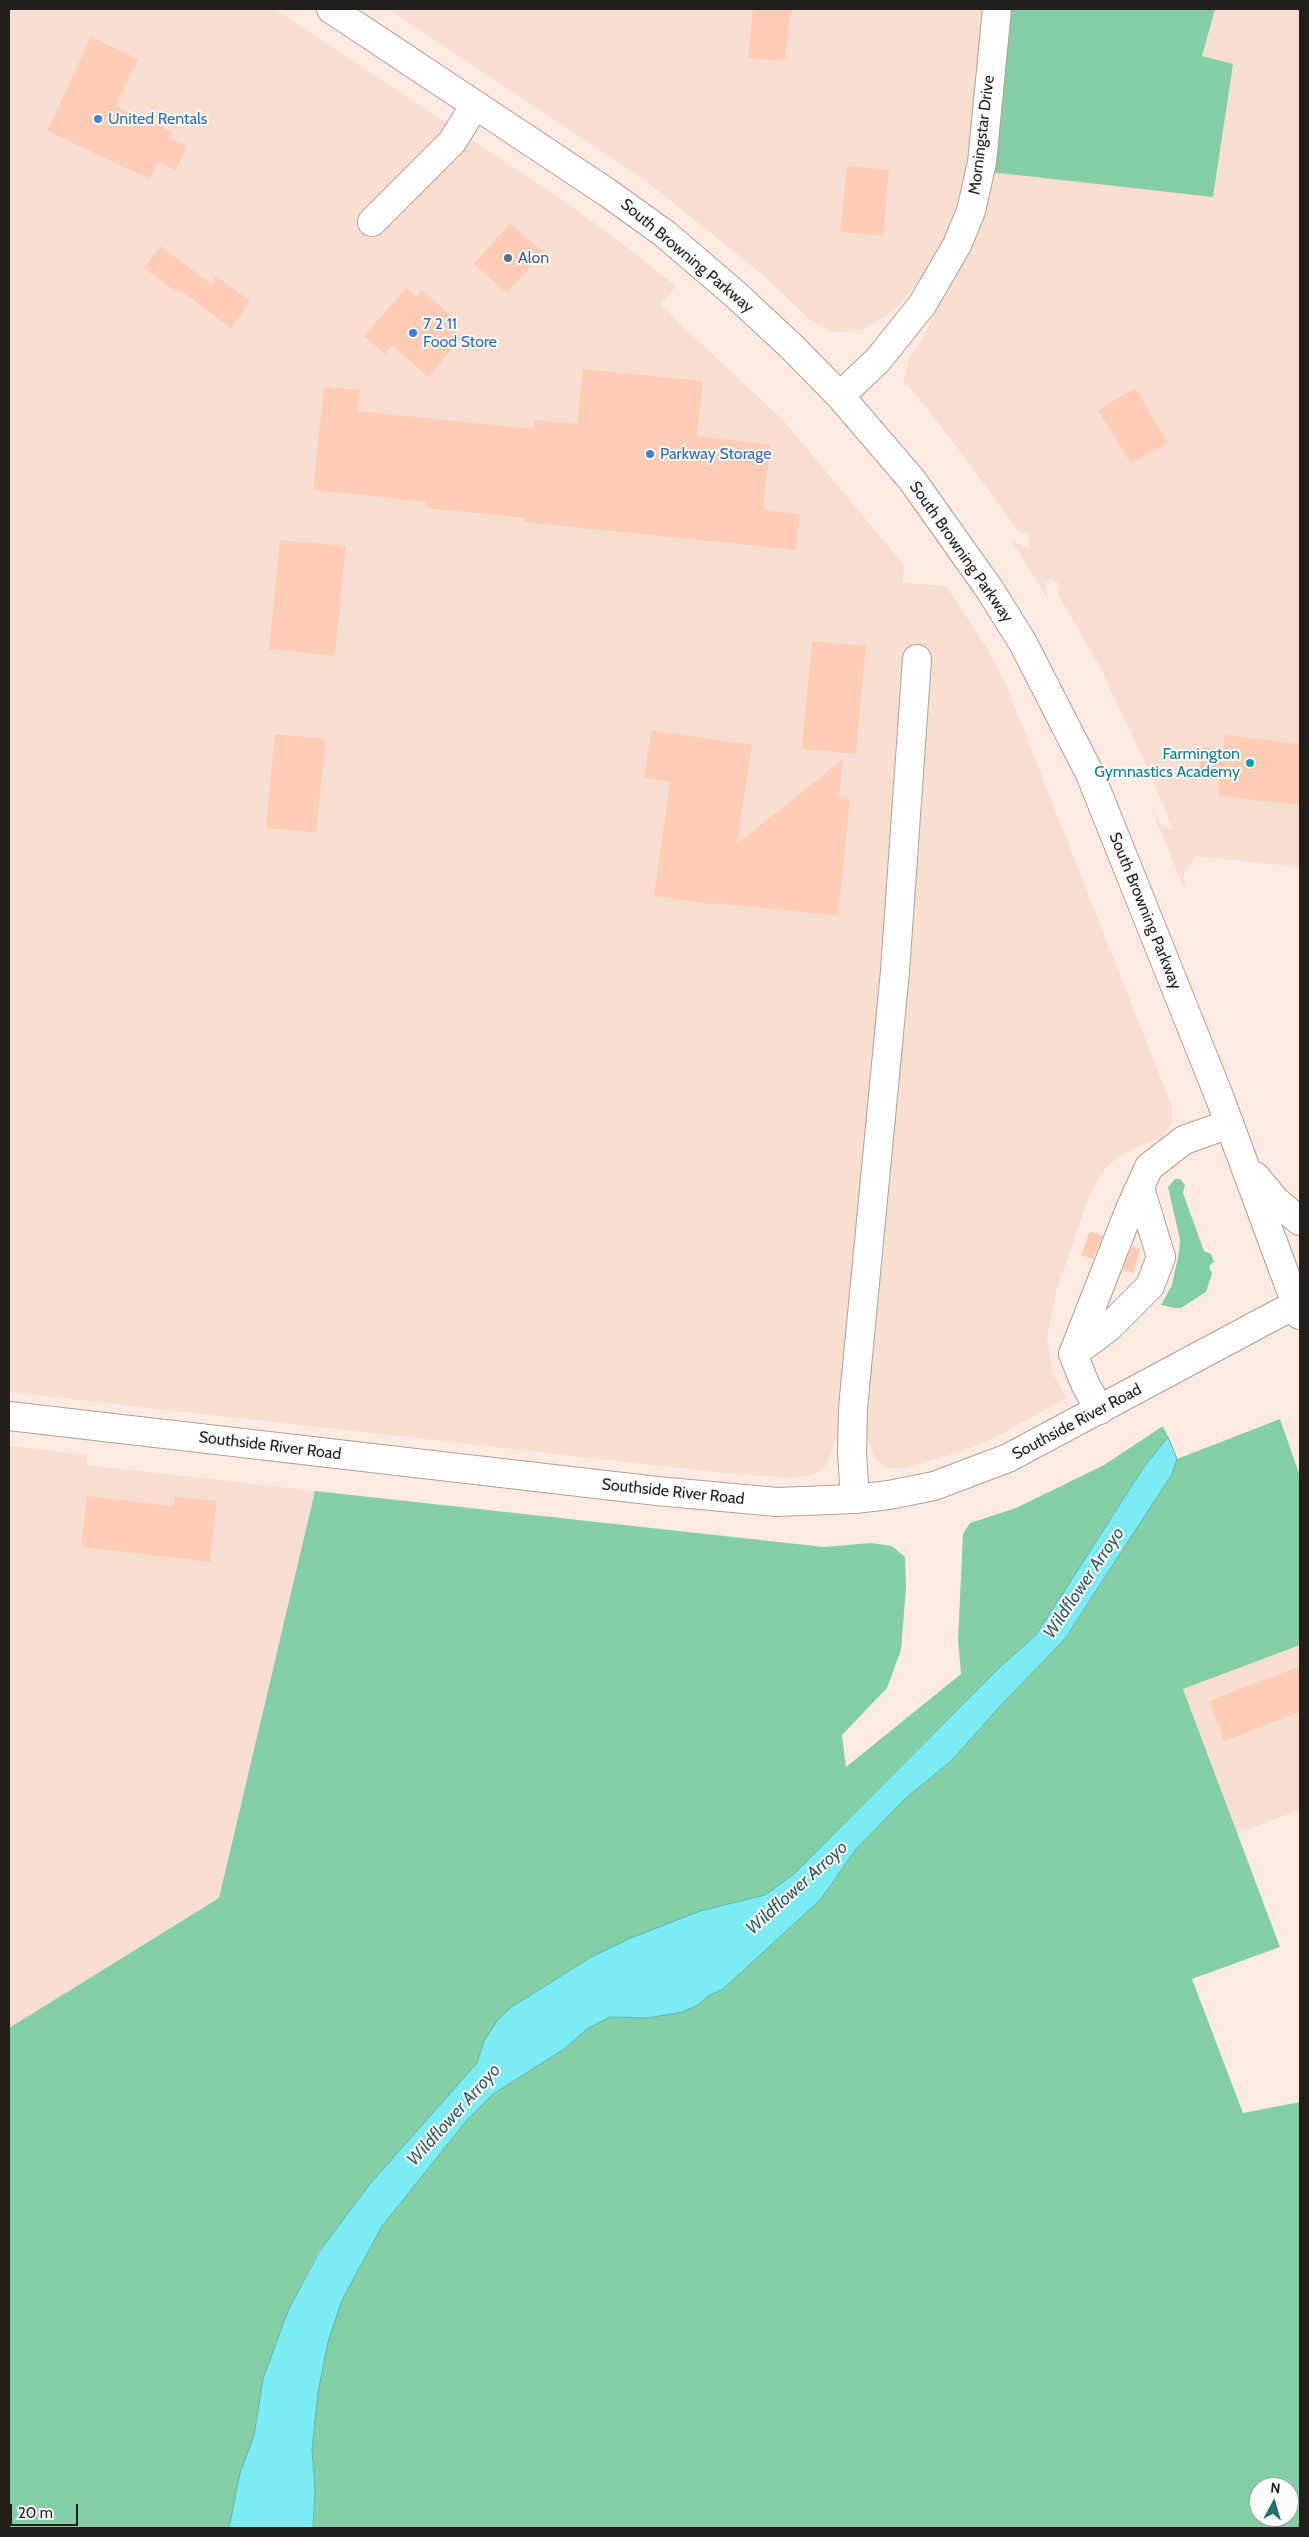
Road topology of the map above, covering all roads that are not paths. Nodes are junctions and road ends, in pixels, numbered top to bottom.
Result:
1 (331, 9) edge
2 (997, 9) edge
3 (475, 105) junction
4 (372, 222) dead end
5 (840, 396) junction
6 (917, 658) dead end
7 (1229, 1124) junction
8 (1242, 1158) junction
9 (1140, 1188) junction
10 (1300, 1220) edge
11 (1299, 1307) edge
12 (1073, 1354) junction
13 (1100, 1410) junction
14 (9, 1416) edge
15 (855, 1499) junction

1 - 3 main road, South Browning Parkway
2 - 5 main road, Morningstar Drive
3 - 4 main road
3 - 5 main road, South Browning Parkway
5 - 7 main road, South Browning Parkway
6 - 15 main road
7 - 8 main road, South Browning Parkway
7 - 9 main road
8 - 10 main road
8 - 11 main road, South Browning Parkway
9 - 12 main road
9 - 12 main road
11 - 13 main road, Southside River Road
12 - 13 main road
13 - 15 main road, Southside River Road
14 - 15 main road, Southside River Road

